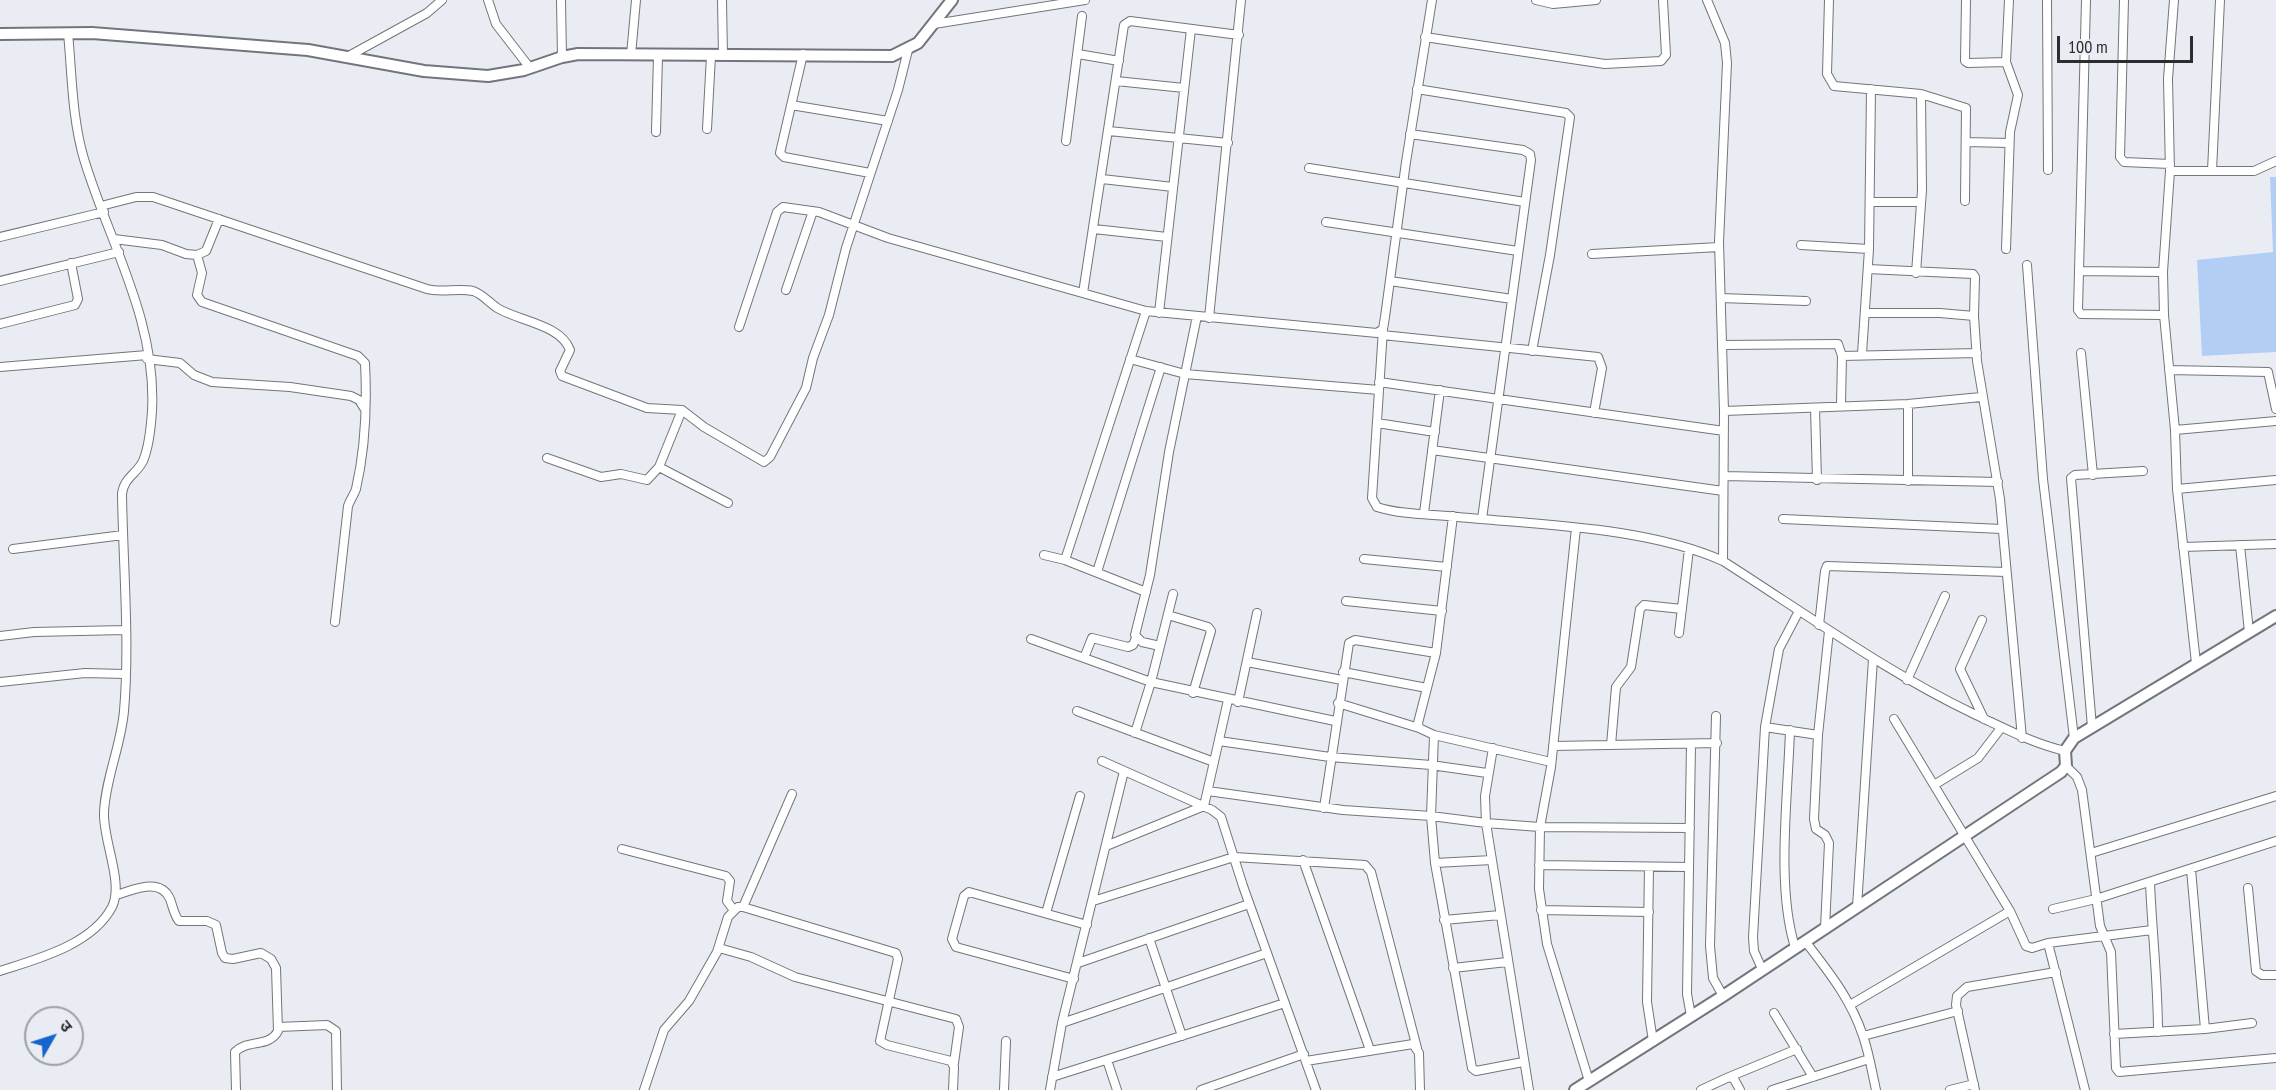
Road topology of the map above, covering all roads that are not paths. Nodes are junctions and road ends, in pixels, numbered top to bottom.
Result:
1 (442, 0) edge
2 (488, 0) edge
3 (561, 0) edge
4 (636, 0) edge
5 (722, 0) edge
6 (952, 0) edge
7 (1085, 0) edge
8 (1241, 0) edge
9 (1432, 0) edge
10 (1536, 0) edge
11 (1596, 0) edge
12 (1663, 0) edge
13 (1707, 0) edge
14 (1828, 0) edge
15 (1966, 0) edge
16 (2009, 0) edge
17 (2047, 0) edge
18 (2086, 0) edge
19 (2124, 0) edge
20 (2174, 0) edge
21 (2220, 0) edge
22 (1082, 16) dead end
23 (934, 24) junction
24 (1191, 29) junction
25 (68, 33) junction
26 (0, 34) edge
27 (1239, 35) junction
28 (1425, 38) junction
29 (908, 50) junction
30 (803, 54) junction
31 (1078, 54) junction
32 (631, 55) junction
33 (658, 56) junction
34 (717, 56) junction
35 (347, 57) junction
36 (562, 57) junction
37 (1119, 61) junction
38 (2006, 62) junction
39 (530, 68) junction
40 (1116, 81) junction
41 (1184, 88) junction
42 (1417, 89) junction
43 (1871, 89) junction
44 (1921, 94) junction
45 (791, 105) junction
46 (888, 121) junction
47 (707, 129) dead end
48 (1109, 130) junction
49 (656, 132) dead end
50 (1410, 134) junction
51 (1178, 138) junction
52 (1066, 141) dead end
53 (1966, 142) junction
54 (1228, 143) junction
55 (2009, 143) junction
56 (2276, 161) edge
57 (2170, 167) junction
58 (1310, 168) dead end
59 (2048, 170) dead end
60 (2212, 171) junction
61 (870, 173) junction
62 (1102, 178) junction
63 (1403, 184) junction
64 (1173, 187) junction
65 (1965, 201) dead end
66 (1525, 202) junction
67 (1870, 202) junction
68 (1921, 202) junction
69 (103, 209) junction
70 (813, 211) junction
71 (219, 219) junction
72 (1326, 222) dead end
73 (853, 226) junction
74 (1094, 230) junction
75 (1396, 231) junction
76 (0, 237) edge
77 (1167, 237) junction
78 (114, 239) junction
79 (1801, 245) dead end
80 (1719, 247) junction
81 (1869, 249) junction
82 (2006, 249) dead end
83 (1518, 251) junction
84 (119, 252) junction
85 (1592, 254) dead end
86 (197, 255) junction
87 (71, 263) junction
88 (2027, 265) dead end
89 (1868, 269) junction
90 (2079, 271) junction
91 (2163, 272) junction
92 (1916, 273) junction
93 (0, 281) edge
94 (1390, 281) junction
95 (786, 290) dead end
96 (1083, 293) junction
97 (1721, 298) junction
98 (1512, 299) junction
99 (1806, 301) dead end
100 (1146, 311) junction
101 (1159, 313) junction
102 (1865, 313) junction
103 (2164, 315) junction
104 (1197, 316) junction
105 (1974, 316) junction
106 (1209, 318) junction
107 (0, 324) edge
108 (739, 327) dead end
109 (1382, 332) junction
110 (1722, 345) junction
111 (1506, 349) junction
112 (1532, 351) junction
113 (1977, 352) junction
114 (2081, 353) dead end
115 (1862, 354) junction
116 (1842, 356) junction
117 (147, 357) junction
118 (1130, 359) junction
119 (0, 367) edge
120 (1161, 367) junction
121 (2169, 370) junction
122 (1185, 374) junction
123 (1379, 386) junction
124 (1440, 390) junction
125 (1981, 397) junction
126 (1499, 398) junction
127 (1908, 404) junction
128 (1841, 405) junction
129 (1815, 408) junction
130 (2276, 409) edge
131 (682, 410) junction
132 (366, 411) junction
133 (1724, 411) junction
134 (1594, 413) junction
135 (2276, 421) edge
136 (1377, 423) junction
137 (2175, 430) junction
138 (1724, 431) junction
139 (1435, 432) junction
140 (1432, 450) junction
141 (547, 458) dead end
142 (1490, 458) junction
143 (659, 467) junction
144 (2143, 471) dead end
145 (2093, 475) junction
146 (1724, 476) junction
147 (1817, 480) junction
148 (2276, 480) edge
149 (1908, 482) junction
150 (1998, 482) junction
151 (2177, 489) junction
152 (1724, 491) junction
153 (728, 503) dead end
154 (1424, 513) junction
155 (1453, 516) junction
156 (1482, 519) junction
157 (1783, 519) dead end
158 (1576, 528) junction
159 (2002, 529) junction
160 (123, 535) junction
161 (2276, 544) edge
162 (2240, 545) junction
163 (2183, 547) junction
164 (13, 549) dead end
165 (1689, 549) junction
166 (1044, 555) dead end
167 (1364, 559) dead end
168 (1065, 560) junction
169 (1723, 561) junction
170 (1447, 567) junction
171 (1097, 572) junction
172 (2006, 572) junction
173 (1146, 592) junction
174 (1173, 594) dead end
175 (1945, 596) dead end
176 (1346, 601) dead end
177 (1682, 609) junction
178 (1442, 611) junction
179 (1799, 611) junction
180 (1257, 613) dead end
181 (1168, 615) junction
182 (2276, 616) edge
183 (1982, 620) dead end
184 (335, 622) dead end
185 (1819, 625) junction
186 (124, 630) junction
187 (1828, 631) junction
188 (2249, 632) junction
189 (1679, 633) dead end
190 (0, 636) edge
191 (1136, 638) junction
192 (1031, 639) dead end
193 (1160, 646) junction
194 (1436, 653) junction
195 (1084, 658) junction
196 (1873, 659) junction
197 (1247, 662) junction
198 (2196, 663) junction
199 (125, 674) junction
200 (1342, 676) junction
201 (1907, 680) junction
202 (0, 682) edge
203 (1151, 682) junction
204 (1427, 688) junction
205 (1193, 693) junction
206 (1228, 700) junction
207 (1238, 702) junction
208 (1338, 703) junction
209 (1077, 711) dead end
210 (1716, 716) dead end
211 (1894, 719) dead end
212 (1984, 719) junction
213 (1335, 721) junction
214 (1765, 727) junction
215 (2092, 727) junction
216 (1419, 728) junction
217 (2001, 728) junction
218 (1790, 730) junction
219 (1136, 733) junction
220 (1434, 735) junction
221 (1818, 735) junction
222 (2022, 738) junction
223 (2074, 738) junction
224 (1219, 741) junction
225 (1717, 743) junction
226 (1691, 744) junction
227 (1611, 745) junction
228 (1553, 746) junction
229 (1492, 748) junction
230 (2065, 751) junction
231 (1330, 757) junction
232 (1102, 761) dead end
233 (1214, 762) junction
234 (1551, 762) junction
235 (1431, 765) junction
236 (2066, 766) junction
237 (1124, 771) junction
238 (1487, 773) junction
239 (1934, 785) junction
240 (1208, 791) junction
241 (792, 794) dead end
242 (1080, 796) dead end
243 (2276, 796) edge
244 (1204, 806) junction
245 (1323, 808) junction
246 (1431, 816) junction
247 (1486, 823) junction
248 (1540, 827) junction
249 (1690, 828) junction
250 (1965, 835) junction
251 (2276, 841) edge
252 (1106, 846) junction
253 (622, 849) dead end
254 (2091, 853) junction
255 (1234, 857) junction
256 (1303, 860) junction
257 (1492, 860) junction
258 (1435, 863) junction
259 (1539, 865) junction
260 (1649, 867) junction
261 (1689, 867) junction
262 (2191, 869) junction
263 (2150, 882) junction
264 (2248, 888) dead end
265 (116, 895) junction
266 (2096, 899) junction
267 (1093, 901) junction
268 (1249, 904) junction
269 (743, 907) junction
270 (1857, 907) junction
271 (733, 909) junction
272 (2053, 909) dead end
273 (1541, 910) junction
274 (2010, 911) junction
275 (1649, 912) junction
276 (1046, 913) junction
277 (1500, 915) junction
278 (1444, 920) junction
279 (1087, 925) junction
280 (1825, 928) junction
281 (2152, 930) junction
282 (2102, 935) junction
283 (1149, 938) junction
284 (1805, 941) junction
285 (2048, 943) junction
286 (718, 948) junction
287 (1795, 948) junction
288 (1267, 953) junction
289 (1507, 962) junction
290 (1078, 963) junction
291 (1453, 968) junction
292 (1762, 969) junction
293 (0, 971) edge
294 (2056, 972) junction
295 (2276, 975) edge
296 (1074, 979) junction
297 (1165, 987) junction
298 (1723, 996) junction
299 (887, 1002) junction
300 (1286, 1003) junction
301 (1850, 1005) junction
302 (1958, 1011) junction
303 (1774, 1013) dead end
304 (1691, 1016) junction
305 (1062, 1023) junction
306 (2252, 1023) dead end
307 (278, 1027) junction
308 (2205, 1029) junction
309 (2158, 1032) junction
310 (2114, 1034) junction
311 (1182, 1036) junction
312 (1863, 1036) junction
313 (1006, 1041) dead end
314 (1653, 1041) junction
315 (1417, 1048) junction
316 (1370, 1050) junction
317 (1797, 1050) junction
318 (1305, 1057) junction
319 (2276, 1058) edge
320 (1869, 1059) junction
321 (1107, 1060) junction
322 (1523, 1062) junction
323 (954, 1063) junction
324 (1052, 1077) junction
325 (1729, 1077) junction
326 (1813, 1077) junction
327 (1589, 1081) junction
328 (1974, 1087) edge
329 (236, 1090) edge
330 (338, 1090) edge
331 (644, 1090) edge
332 (953, 1090) edge
333 (1004, 1090) edge
334 (1050, 1090) edge
335 (1117, 1090) edge
336 (1201, 1090) edge
337 (1317, 1090) edge
338 (1420, 1090) edge
339 (1530, 1090) edge
340 (1575, 1090) edge
341 (1701, 1090) edge
342 (1740, 1090) edge
343 (1772, 1090) edge
344 (1876, 1090) edge
345 (1950, 1090) edge
346 (2085, 1090) edge

1 - 35 street
2 - 39 street
3 - 36 street
4 - 32 street
5 - 34 street
6 - 23 street
7 - 23 street
8 - 27 street
9 - 28 street
10 - 11 street
12 - 28 street
13 - 80 street
14 - 43 street
15 - 38 street
16 - 38 street
17 - 59 street
18 - 90 street
19 - 57 street
20 - 57 street
21 - 60 street
22 - 31 street
23 - 29 street
24 - 27 street
24 - 37 street
24 - 41 street
25 - 26 street
25 - 35 street
25 - 69 street
27 - 54 street
28 - 42 street
29 - 30 street
29 - 46 street
30 - 34 street
30 - 45 street
31 - 37 street
31 - 52 street
32 - 33 street
32 - 36 street
33 - 34 street
33 - 49 street
34 - 47 street
35 - 39 street
36 - 39 street
37 - 40 street
38 - 55 street
40 - 41 street
40 - 48 street
41 - 51 street
42 - 50 street
42 - 112 street
43 - 44 street
43 - 67 street
44 - 53 street
44 - 68 street
45 - 46 street
45 - 61 street
46 - 61 street
48 - 51 street
48 - 62 street
50 - 63 street
50 - 66 street
51 - 54 street
51 - 64 street
53 - 55 street
53 - 65 street
54 - 106 street
55 - 82 street
56 - 60 street
57 - 60 street
57 - 91 street
58 - 63 street
61 - 73 street
62 - 64 street
62 - 74 street
63 - 66 street
63 - 75 street
64 - 77 street
66 - 83 street
67 - 68 street
67 - 81 street
68 - 92 street
69 - 71 street
69 - 76 street
69 - 78 street
70 - 73 street
70 - 95 street
70 - 108 street
71 - 86 street
71 - 131 street
72 - 75 street
73 - 96 street
73 - 131 street
74 - 77 street
74 - 96 street
75 - 83 street
75 - 94 street
77 - 101 street
78 - 84 street
78 - 86 street
79 - 81 street
80 - 85 street
80 - 97 street
81 - 89 street
83 - 98 street
84 - 87 street
84 - 117 street
86 - 132 street
87 - 93 street
87 - 107 street
88 - 223 street
89 - 92 street
89 - 102 street
90 - 91 street
90 - 103 street
91 - 103 street
92 - 105 street
94 - 98 street
94 - 109 street
96 - 100 street
97 - 99 street
97 - 110 street
98 - 111 street
100 - 101 street
100 - 118 street
101 - 104 street
102 - 105 street
102 - 115 street
103 - 121 street
104 - 106 street
104 - 122 street
105 - 113 street
106 - 109 street
109 - 111 street
109 - 123 street
110 - 116 street
110 - 133 street
111 - 112 street
111 - 126 street
112 - 134 street
113 - 115 street
113 - 125 street
114 - 145 street
115 - 116 street
116 - 128 street
117 - 119 street
117 - 132 street
117 - 160 street
118 - 120 street
118 - 168 street
120 - 122 street
120 - 171 street
121 - 130 street
121 - 137 street
122 - 123 street
122 - 173 street
123 - 124 street
123 - 136 street
124 - 126 street
124 - 139 street
125 - 127 street
125 - 150 street
126 - 134 street
126 - 142 street
127 - 128 street
127 - 149 street
128 - 129 street
129 - 133 street
129 - 147 street
131 - 143 street
132 - 184 street
133 - 138 street
134 - 138 street
135 - 137 street
136 - 139 street
136 - 154 street
137 - 151 street
138 - 146 street
139 - 140 street
140 - 142 street
140 - 154 street
141 - 143 street
142 - 152 street
142 - 156 street
143 - 153 street
144 - 145 street
145 - 215 street
146 - 147 street
146 - 152 street
147 - 149 street
148 - 151 street
149 - 150 street
150 - 159 street
151 - 163 street
152 - 169 street
154 - 155 street
155 - 156 street
155 - 170 street
156 - 158 street
157 - 159 street
158 - 165 street
158 - 228 street
159 - 172 street
160 - 164 street
160 - 186 street
161 - 162 street
162 - 163 street
162 - 188 street
163 - 198 street
165 - 169 street
165 - 177 street
166 - 168 street
167 - 170 street
168 - 171 street
169 - 179 street
170 - 178 street
171 - 173 street
172 - 185 street
172 - 222 street
173 - 191 street
174 - 181 street
175 - 201 street
176 - 178 street
177 - 189 street
177 - 227 street
178 - 194 street
179 - 185 street
179 - 214 street
180 - 197 street
181 - 193 street
181 - 205 street
182 - 188 street
183 - 212 street
185 - 187 street
186 - 190 street
186 - 199 street
187 - 196 street
187 - 221 street
188 - 198 street
191 - 193 street
191 - 195 street
192 - 195 street
193 - 203 street
194 - 200 street
194 - 204 street
195 - 203 street
196 - 201 street
196 - 270 street
197 - 200 street
197 - 207 street
198 - 215 street
199 - 202 street
199 - 265 street
200 - 204 street
200 - 208 street
201 - 212 street
203 - 205 street
203 - 219 street
204 - 216 street
205 - 206 street
206 - 207 street
206 - 224 street
207 - 213 street
208 - 213 street
208 - 216 street
209 - 219 street
210 - 225 street
211 - 239 street
212 - 217 street
213 - 231 street
214 - 218 street
214 - 292 street
215 - 223 street
216 - 220 street
217 - 222 street
217 - 239 street
218 - 221 street
218 - 287 street
219 - 233 street
220 - 229 street
220 - 235 street
221 - 280 street
222 - 230 street
223 - 230 street
224 - 231 street
224 - 233 street
225 - 226 street
225 - 298 street
226 - 227 street
226 - 249 street
227 - 228 street
228 - 234 street
229 - 234 street
229 - 238 street
230 - 236 street
231 - 235 street
231 - 245 street
232 - 237 street
233 - 240 street
234 - 248 street
235 - 238 street
235 - 246 street
236 - 250 street
236 - 254 street
237 - 244 street
237 - 252 street
238 - 247 street
239 - 250 street
240 - 244 street
240 - 245 street
241 - 269 street
242 - 276 street
243 - 254 street
244 - 252 street
244 - 255 street
245 - 246 street
246 - 247 street
246 - 258 street
247 - 248 street
247 - 257 street
248 - 249 street
248 - 259 street
249 - 261 street
250 - 270 street
250 - 274 street
251 - 262 street
252 - 267 street
253 - 271 street
254 - 266 street
255 - 256 street
255 - 267 street
255 - 268 street
256 - 315 street
256 - 316 street
257 - 258 street
257 - 277 street
258 - 278 street
259 - 260 street
259 - 273 street
260 - 261 street
260 - 275 street
261 - 304 street
262 - 263 street
262 - 308 street
263 - 266 street
263 - 281 street
264 - 295 street
265 - 293 street
265 - 307 street
266 - 272 street
266 - 282 street
267 - 279 street
268 - 283 street
268 - 288 street
269 - 271 street
269 - 299 street
270 - 280 street
271 - 286 street
273 - 275 street
273 - 327 street
274 - 285 street
274 - 301 street
275 - 314 street
276 - 279 street
276 - 296 street
277 - 278 street
277 - 289 street
278 - 291 street
279 - 290 street
280 - 284 street
281 - 282 street
281 - 309 street
282 - 285 street
282 - 310 street
283 - 290 street
283 - 297 street
284 - 287 street
284 - 301 street
285 - 294 street
286 - 299 street
286 - 331 street
287 - 292 street
288 - 297 street
288 - 300 street
289 - 291 street
289 - 322 street
290 - 296 street
291 - 322 street
292 - 298 street
294 - 302 street
294 - 346 street
296 - 305 street
297 - 305 street
297 - 311 street
298 - 304 street
299 - 323 street
299 - 323 street
300 - 311 street
300 - 318 street
301 - 312 street
302 - 312 street
302 - 328 street
303 - 317 street
304 - 314 street
305 - 324 street
306 - 308 street
307 - 329 street
307 - 330 street
308 - 309 street
309 - 310 street
310 - 319 street
311 - 321 street
312 - 320 street
313 - 333 street
314 - 327 street
315 - 316 street
315 - 338 street
316 - 318 street
317 - 325 street
317 - 326 street
318 - 336 street
318 - 337 street
320 - 326 street
320 - 344 street
321 - 324 street
321 - 335 street
322 - 339 street
323 - 332 street
324 - 334 street
325 - 341 street
325 - 342 street
326 - 343 street
327 - 340 street
328 - 345 street

